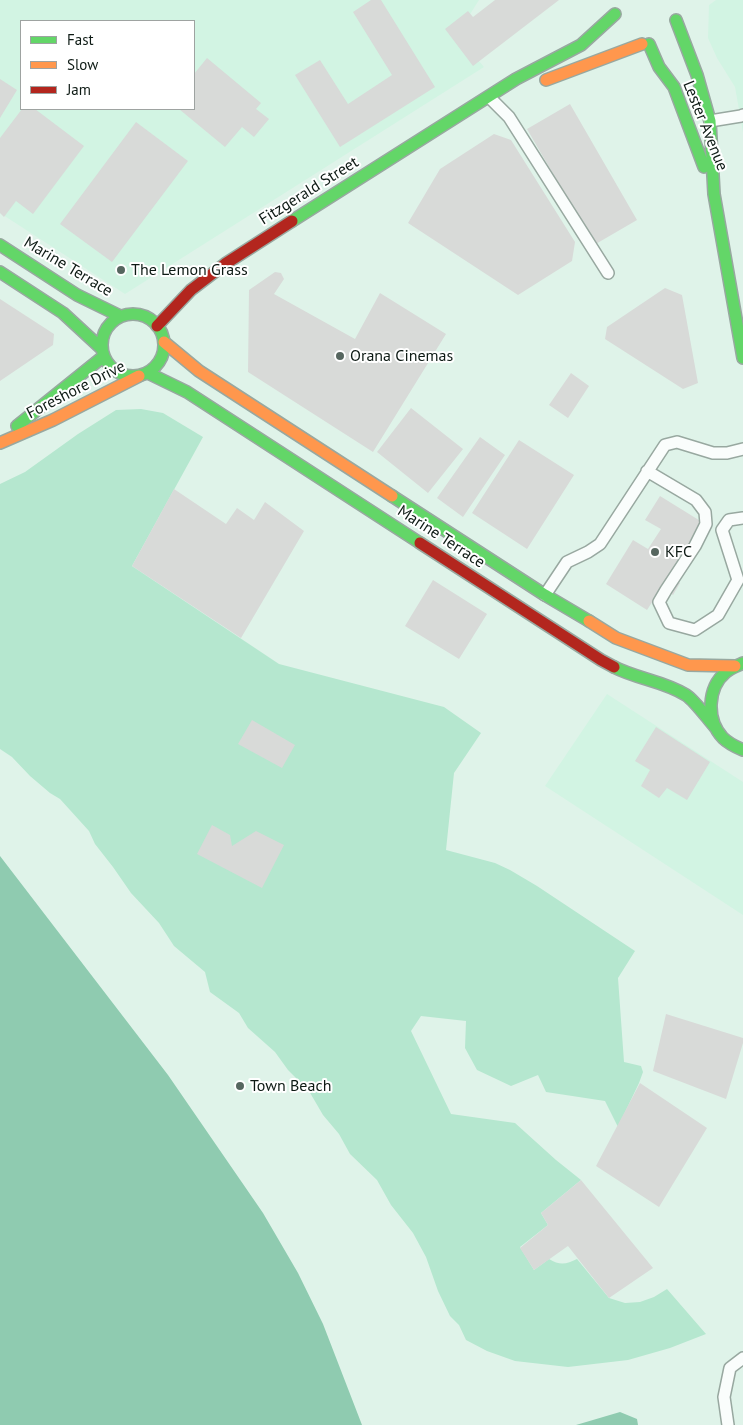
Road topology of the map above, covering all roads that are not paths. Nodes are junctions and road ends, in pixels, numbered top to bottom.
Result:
1 (616, 14) dead end
2 (626, 37) dead end
3 (645, 44) junction
4 (536, 84) dead end
5 (518, 90) dead end
6 (489, 97) junction
7 (743, 115) edge
8 (710, 121) junction
9 (714, 194) junction
10 (0, 245) edge
11 (0, 272) edge
12 (608, 273) dead end
13 (120, 316) junction
14 (157, 326) junction
15 (164, 342) junction
16 (103, 353) junction
17 (743, 358) edge
18 (144, 374) junction
19 (0, 441) edge
20 (743, 450) edge
21 (647, 471) junction
22 (743, 518) edge
23 (545, 595) junction
24 (739, 664) edge
25 (714, 727) junction
26 (743, 750) edge
27 (743, 1358) edge
28 (728, 1425) edge

1 - 6 street, Fitzgerald Street
2 - 3 street
3 - 4 street
3 - 8 street, Lester Avenue
3 - 9 street, Lester Avenue
5 - 6 street, Fitzgerald Street
6 - 12 lane
6 - 14 street, Fitzgerald Street
7 - 8 lane
8 - 9 street, Lester Avenue
9 - 17 street, Lester Avenue
10 - 13 street, Marine Terrace
11 - 16 street
13 - 14 street
13 - 16 street
14 - 15 street
15 - 18 street
15 - 23 street, Marine Terrace
16 - 18 street
16 - 19 street, Foreshore Drive
18 - 19 street, Foreshore Drive
18 - 25 street, Marine Terrace
20 - 21 lane
21 - 22 lane
21 - 23 lane
23 - 24 street, Marine Terrace
24 - 25 street
25 - 26 street, Marine Terrace
27 - 28 lane

